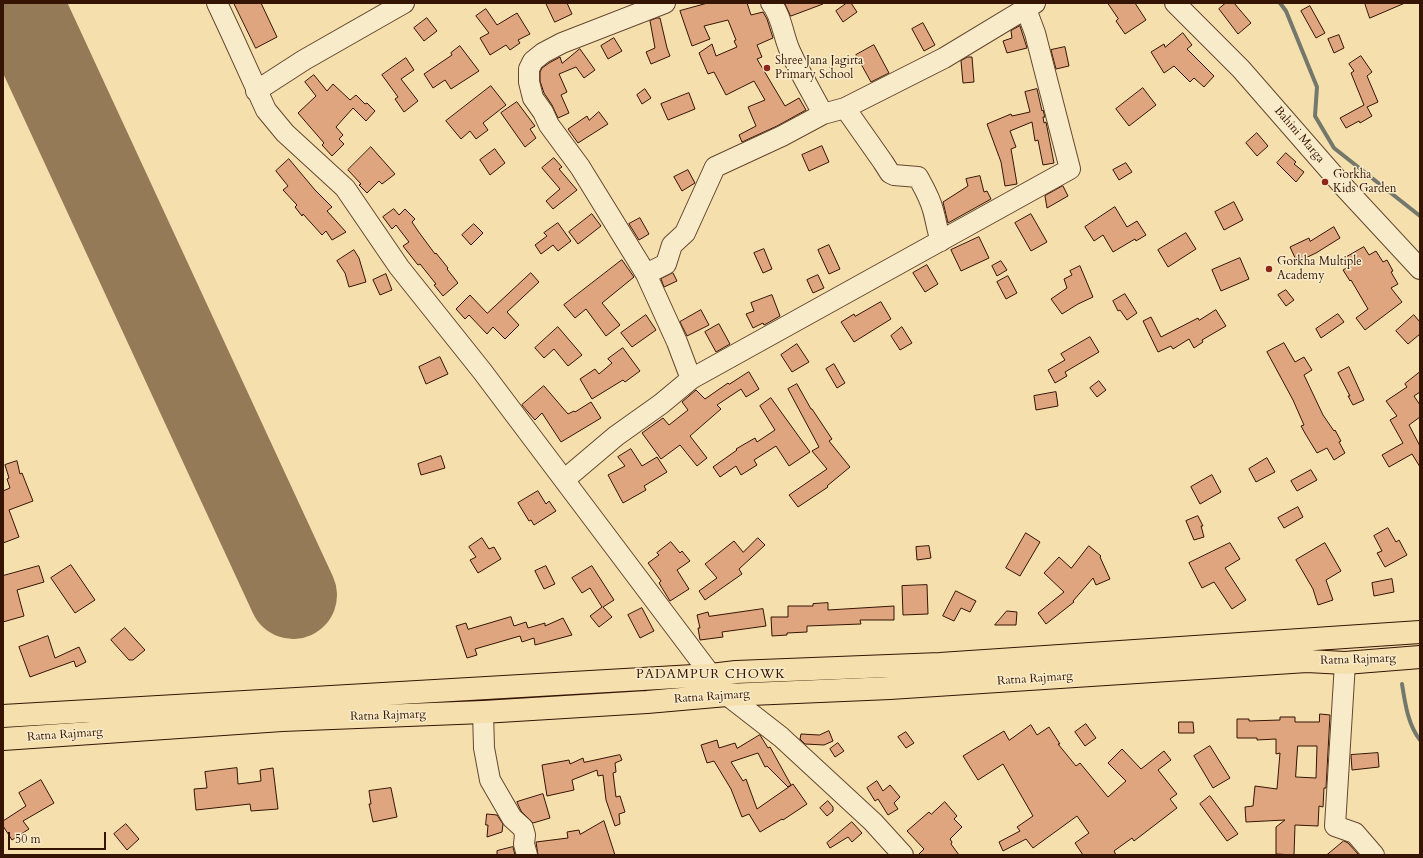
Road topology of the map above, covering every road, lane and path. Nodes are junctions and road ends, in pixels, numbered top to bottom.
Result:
1 (217, 3) edge
2 (404, 3) edge
3 (665, 3) edge
4 (771, 3) edge
5 (1175, 3) edge
6 (1031, 6) edge
7 (256, 91) junction
8 (845, 108) junction
9 (823, 114) junction
10 (941, 241) junction
11 (1420, 269) edge
12 (646, 274) junction
13 (691, 379) junction
14 (564, 480) junction
15 (1420, 632) edge
16 (1420, 657) edge
17 (1345, 663) junction
18 (711, 675) junction
19 (727, 695) junction
20 (483, 712) junction
21 (3, 716) edge
22 (3, 739) edge
23 (527, 855) edge
24 (903, 855) edge
25 (1374, 855) edge

1 - 7 street
2 - 7 street
3 - 12 street
4 - 9 street
5 - 11 street, Bahini Marga
6 - 8 street
6 - 10 street
7 - 14 street
8 - 9 street
8 - 10 street
9 - 12 street
10 - 13 street
12 - 13 street
13 - 14 street
14 - 18 street
15 - 18 main road, Ratna Rajmarg
16 - 17 main road, Ratna Rajmarg
17 - 19 main road, Ratna Rajmarg
17 - 25 street
18 - 19 street
18 - 21 main road, Ratna Rajmarg
19 - 20 main road, Ratna Rajmarg
19 - 24 street
20 - 22 main road, Ratna Rajmarg
20 - 23 street

